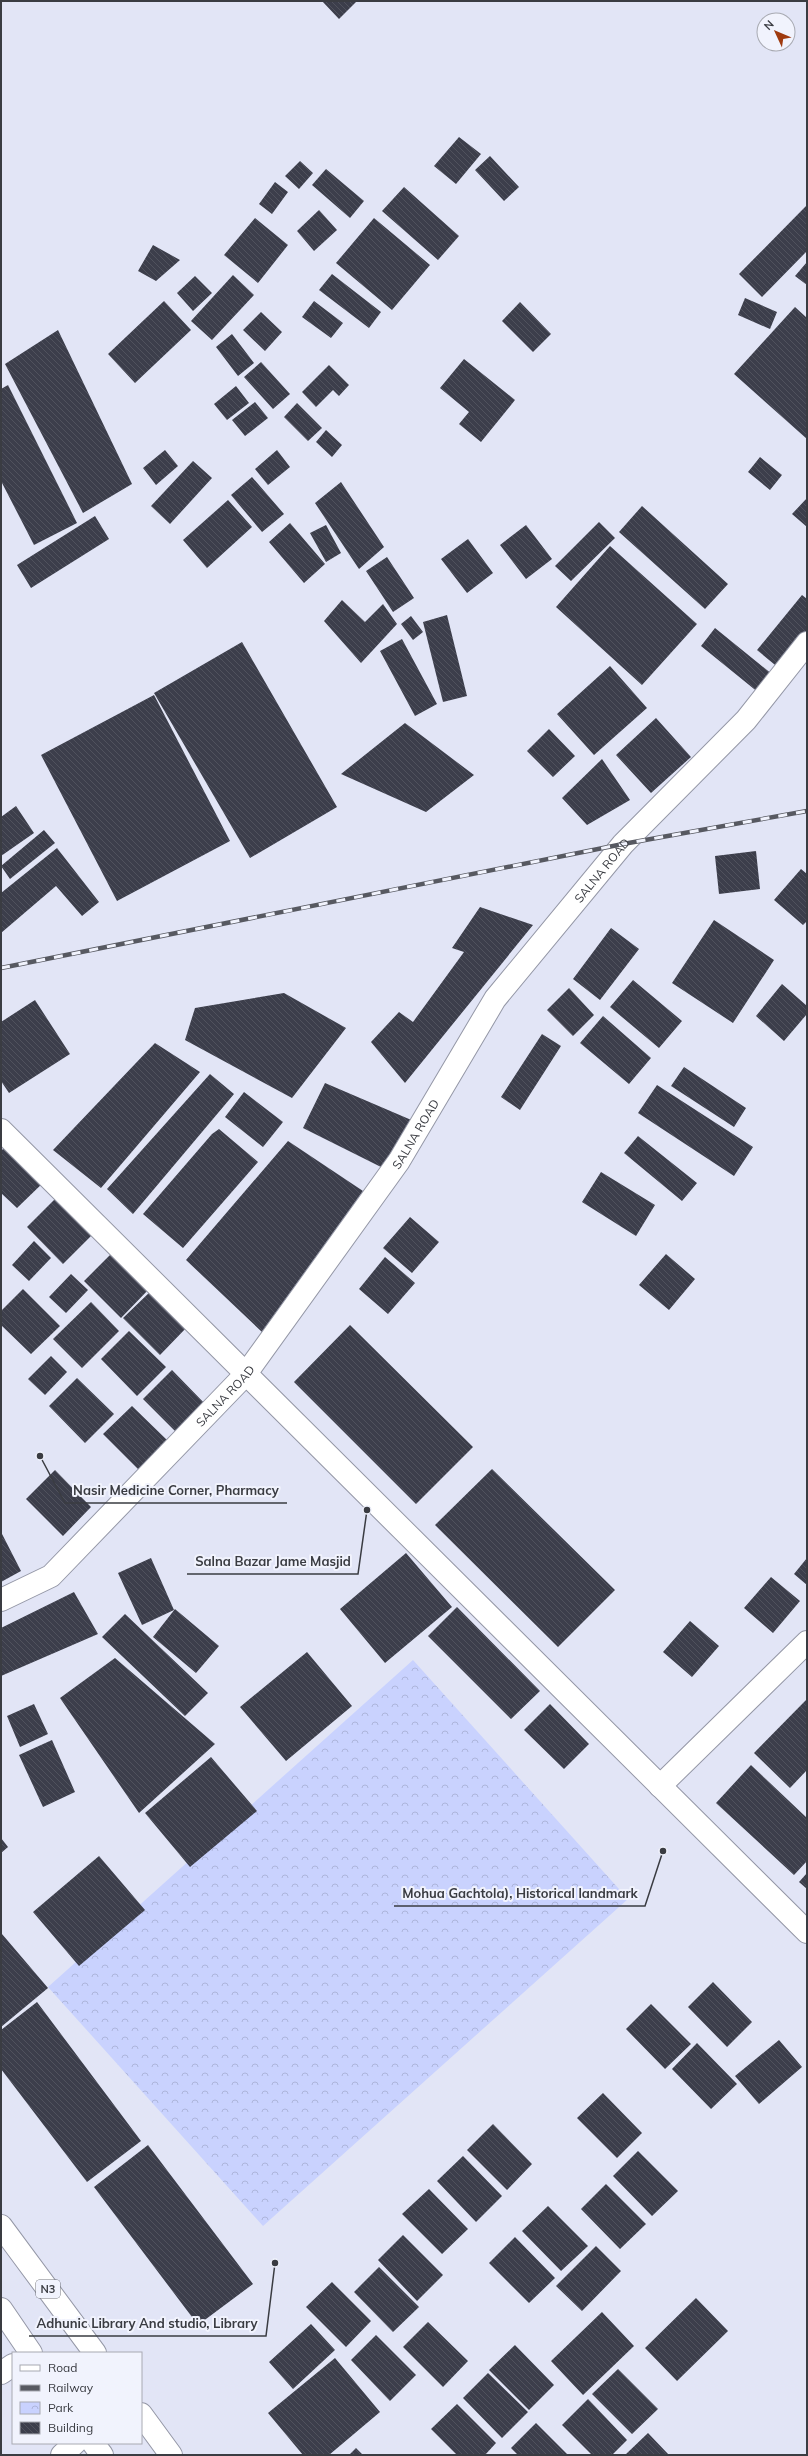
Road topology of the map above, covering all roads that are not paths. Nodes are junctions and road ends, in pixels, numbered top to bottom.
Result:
1 (807, 643) edge
2 (1, 1130) edge
3 (245, 1375) junction
4 (1, 1600) edge
5 (807, 1642) edge
6 (660, 1786) junction
7 (807, 1932) edge
8 (1, 2226) edge
9 (1, 2309) edge
10 (30, 2352) edge
11 (95, 2352) edge
12 (12, 2366) edge
13 (1, 2373) edge
14 (142, 2415) edge
15 (74, 2444) edge
16 (94, 2444) edge
17 (62, 2455) edge
18 (102, 2455) edge
19 (171, 2455) edge

1 - 3 main road, SALNA ROAD
2 - 3 main road
3 - 4 main road, SALNA ROAD
3 - 6 main road
5 - 6 main road
6 - 7 main road
8 - 11 main road, N3
9 - 10 main road
12 - 13 main road
14 - 19 main road
15 - 17 main road
16 - 18 main road

